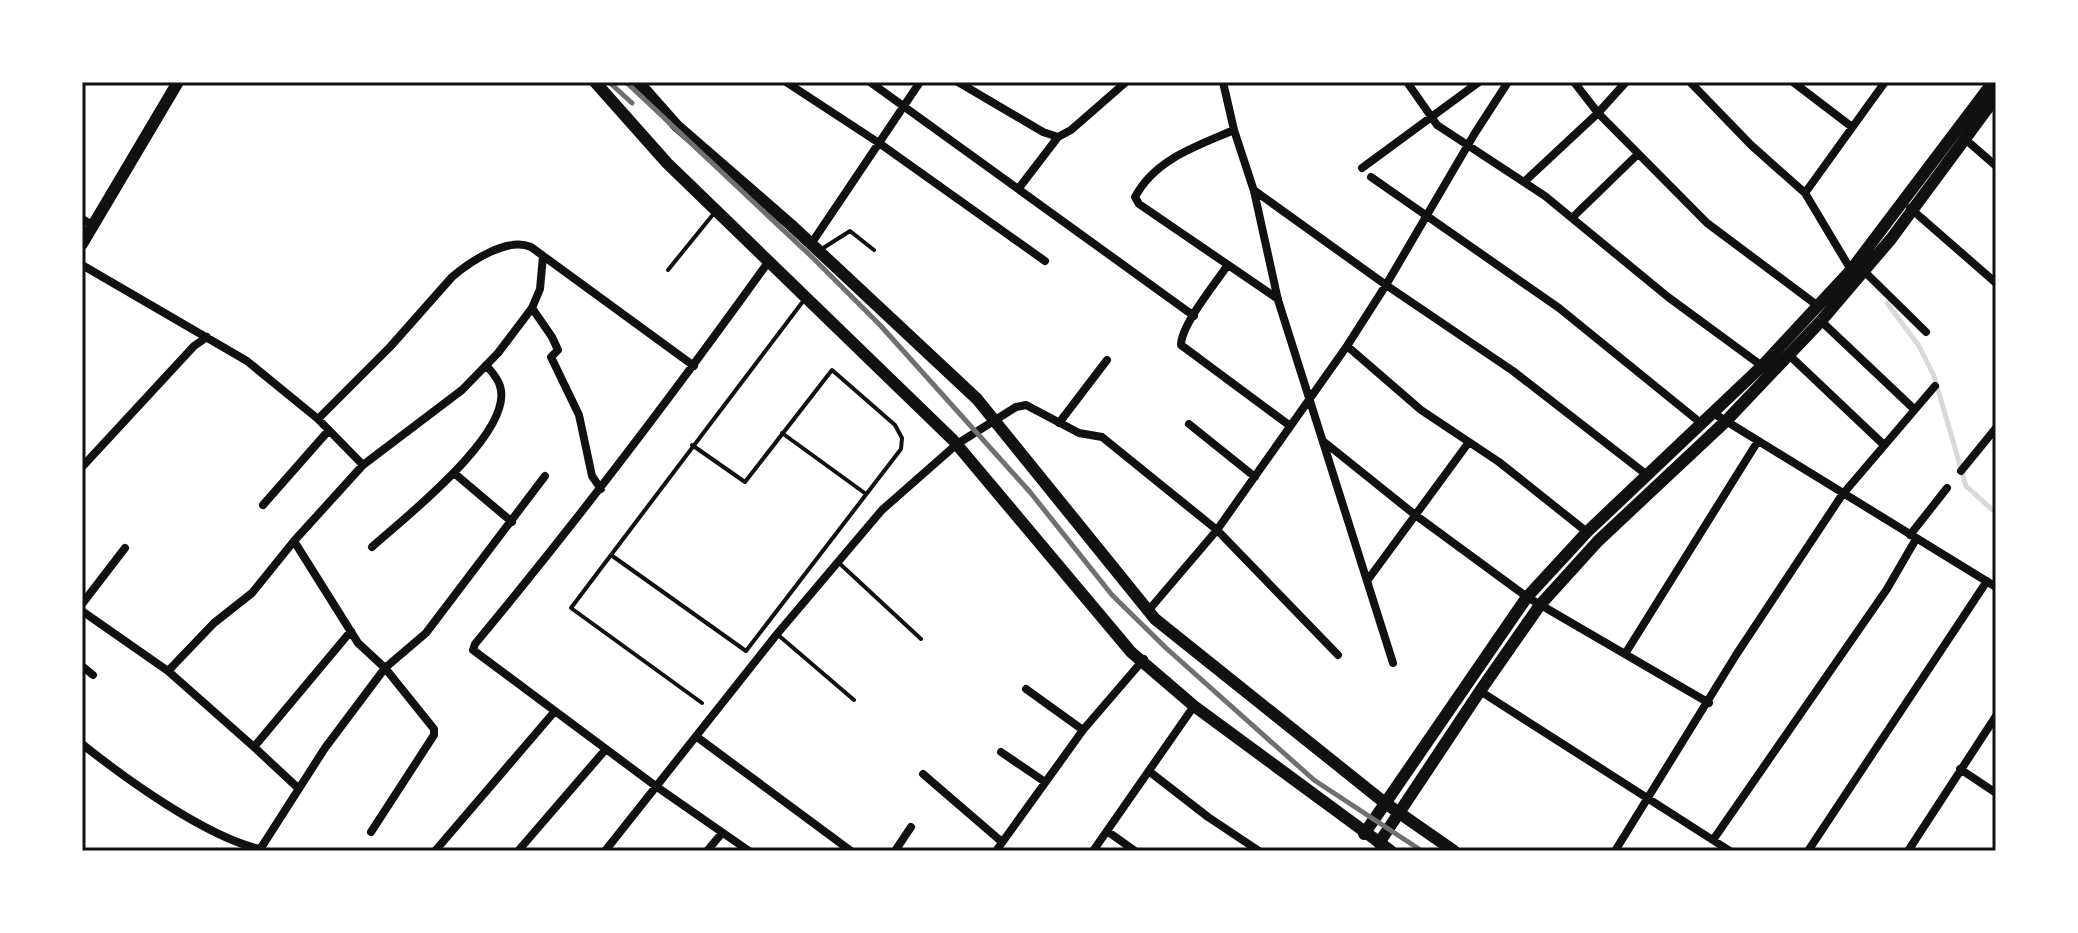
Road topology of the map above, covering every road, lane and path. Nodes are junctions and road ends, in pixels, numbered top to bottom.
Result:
1 (178, 82) edge
2 (595, 82) edge
3 (638, 82) edge
4 (786, 82) edge
5 (870, 82) edge
6 (920, 82) edge
7 (958, 82) edge
8 (1126, 82) edge
9 (1223, 82) edge
10 (1407, 82) edge
11 (1479, 82) edge
12 (1508, 82) edge
13 (1574, 82) edge
14 (1626, 82) edge
15 (1690, 82) edge
16 (1793, 82) edge
17 (1993, 82) edge
18 (1881, 83) edge
19 (1996, 97) edge
20 (904, 105) junction
21 (1598, 113) junction
22 (1432, 118) junction
23 (1852, 127) junction
24 (1234, 130) junction
25 (1058, 137) junction
26 (1965, 139) junction
27 (879, 143) junction
28 (1470, 145) junction
29 (1638, 154) junction
30 (1996, 166) edge
31 (1362, 168) dead end
32 (1371, 177) dead end
33 (1524, 182) junction
34 (1019, 188) junction
35 (1254, 191) junction
36 (1805, 193) junction
37 (1908, 206) junction
38 (717, 211) junction
39 (1428, 217) junction
40 (1573, 217) junction
41 (82, 219) edge
42 (94, 226) junction
43 (82, 244) edge
44 (815, 248) junction
45 (874, 250) dead end
46 (543, 256) junction
47 (769, 261) junction
48 (1045, 261) dead end
49 (82, 265) edge
50 (1227, 266) junction
51 (668, 270) dead end
52 (1851, 270) junction
53 (1865, 272) junction
54 (1996, 283) edge
55 (1386, 285) junction
56 (807, 297) junction
57 (1278, 300) junction
58 (1818, 306) junction
59 (532, 308) junction
60 (1194, 316) junction
61 (1821, 321) junction
62 (1926, 332) dead end
63 (207, 337) junction
64 (1347, 346) junction
65 (1789, 355) junction
66 (1107, 360) dead end
67 (486, 365) junction
68 (694, 366) junction
69 (1762, 366) junction
70 (1935, 386) dead end
71 (1308, 399) junction
72 (1914, 409) junction
73 (1713, 413) junction
74 (318, 419) junction
75 (994, 420) junction
76 (1726, 421) junction
77 (1059, 423) junction
78 (1189, 424) dead end
79 (1702, 424) junction
80 (1289, 425) junction
81 (1996, 428) edge
82 (329, 430) junction
83 (782, 433) junction
84 (1321, 440) junction
85 (1758, 441) junction
86 (1469, 442) junction
87 (957, 444) junction
88 (692, 445) junction
89 (1884, 445) junction
90 (363, 465) junction
91 (82, 467) edge
92 (1961, 471) dead end
93 (454, 473) junction
94 (1647, 475) junction
95 (545, 476) dead end
96 (1255, 477) junction
97 (1947, 488) dead end
98 (601, 489) junction
99 (866, 494) junction
100 (1842, 495) junction
101 (263, 505) dead end
102 (1414, 514) junction
103 (512, 522) junction
104 (1217, 530) junction
105 (1587, 532) junction
106 (1913, 537) junction
107 (294, 541) junction
108 (372, 547) dead end
109 (125, 548) dead end
110 (611, 555) junction
111 (838, 562) junction
112 (1367, 581) junction
113 (1987, 581) junction
114 (1996, 587) edge
115 (1527, 597) junction
116 (82, 604) edge
117 (1540, 605) junction
118 (82, 611) edge
119 (1148, 611) junction
120 (351, 631) junction
121 (777, 634) junction
122 (921, 639) dead end
123 (1625, 654) junction
124 (1338, 655) dead end
125 (1144, 659) junction
126 (1393, 663) dead end
127 (82, 666) edge
128 (385, 668) junction
129 (168, 671) junction
130 (93, 675) dead end
131 (1026, 689) dead end
132 (1480, 691) junction
133 (854, 700) dead end
134 (702, 703) dead end
135 (1709, 703) junction
136 (1194, 706) junction
137 (555, 711) junction
138 (1996, 716) edge
139 (1083, 730) junction
140 (697, 737) junction
141 (82, 744) edge
142 (254, 747) junction
143 (606, 749) junction
144 (1001, 752) dead end
145 (1960, 769) junction
146 (1150, 772) junction
147 (923, 774) dead end
148 (1045, 782) junction
149 (657, 787) junction
150 (298, 788) junction
151 (1996, 793) edge
152 (1649, 799) junction
153 (1385, 803) junction
154 (1399, 813) junction
155 (911, 827) dead end
156 (1107, 831) junction
157 (371, 832) dead end
158 (722, 833) junction
159 (1364, 834) junction
160 (1713, 840) junction
161 (1002, 842) junction
162 (1379, 843) junction
163 (259, 850) edge
164 (435, 851) edge
165 (518, 851) edge
166 (605, 851) edge
167 (707, 851) edge
168 (749, 851) edge
169 (851, 851) edge
170 (895, 851) edge
171 (996, 851) edge
172 (1093, 851) edge
173 (1135, 851) edge
174 (1259, 851) edge
175 (1391, 851) edge
176 (1454, 851) edge
177 (1615, 851) edge
178 (1730, 851) edge
179 (1808, 851) edge
180 (1908, 851) edge

1 - 42 main road
2 - 38 main road
3 - 44 main road
4 - 27 street
5 - 20 street
6 - 20 street
7 - 25 street
8 - 25 street
9 - 24 street
10 - 22 street
11 - 22 street
12 - 28 street
13 - 21 street
14 - 21 street
15 - 36 street
16 - 23 street
17 - 37 main road
18 - 23 street
19 - 26 main road
20 - 27 street
20 - 34 street
21 - 29 street
21 - 33 street
22 - 28 street
22 - 31 street
23 - 36 street
24 - 35 street
24 - 50 street
25 - 34 street
26 - 30 street
26 - 37 main road
27 - 44 street
27 - 48 street
28 - 33 street
28 - 39 street
29 - 40 street
29 - 58 street
32 - 39 street
33 - 40 street
34 - 60 street
35 - 55 street
35 - 57 street
36 - 52 street
37 - 52 main road
37 - 53 main road
37 - 54 street
38 - 47 main road
38 - 51 lane
39 - 55 street
39 - 79 street
40 - 69 street
41 - 42 street
42 - 43 main road
44 - 45 lane
44 - 75 main road
46 - 59 street
46 - 68 street
46 - 74 street
47 - 56 main road
47 - 68 street
49 - 63 street
50 - 57 street
50 - 60 street
52 - 58 main road
53 - 61 main road
53 - 62 street
55 - 64 street
55 - 94 street
56 - 87 main road
56 - 88 lane
57 - 71 street
58 - 69 main road
59 - 67 street
59 - 98 street
60 - 80 street
61 - 65 main road
61 - 72 street
63 - 74 street
63 - 91 street
64 - 71 street
64 - 86 street
65 - 76 main road
65 - 89 street
66 - 77 street
67 - 90 street
67 - 93 street
68 - 98 street
69 - 73 main road
70 - 72 street
71 - 80 street
71 - 84 street
72 - 89 street
73 - 76 street
73 - 79 main road
74 - 82 street
75 - 77 street
75 - 87 street
75 - 119 main road
76 - 85 street
76 - 117 main road
77 - 104 street
78 - 96 street
79 - 94 main road
80 - 96 street
81 - 92 street
82 - 90 street
82 - 101 street
83 - 88 lane
83 - 99 lane
83 - 99 lane
84 - 102 street
84 - 112 street
85 - 100 street
85 - 123 street
86 - 102 street
86 - 105 street
87 - 111 street
87 - 125 main road
88 - 110 lane
89 - 100 street
90 - 107 street
93 - 103 street
93 - 108 street
94 - 105 main road
95 - 103 street
96 - 104 street
97 - 106 street
98 - 137 street
99 - 110 lane
100 - 106 street
100 - 135 street
102 - 112 street
102 - 115 street
103 - 128 street
104 - 119 street
104 - 124 street
105 - 115 main road
106 - 113 street
106 - 160 street
107 - 120 street
107 - 129 street
109 - 116 street
110 - 134 lane
111 - 121 street
111 - 122 lane
112 - 126 street
113 - 114 street
113 - 179 street
115 - 117 street
115 - 153 main road
117 - 123 street
117 - 132 main road
118 - 129 street
119 - 153 main road
120 - 128 street
120 - 142 street
121 - 133 lane
121 - 140 street
123 - 135 street
125 - 136 main road
125 - 139 street
127 - 130 street
128 - 150 street
128 - 157 street
129 - 142 street
131 - 139 street
132 - 152 street
132 - 154 main road
135 - 152 street
136 - 146 street
136 - 159 main road
137 - 143 street
137 - 164 street
138 - 145 street
139 - 148 street
140 - 149 street
140 - 169 street
141 - 163 street
142 - 150 street
143 - 149 street
143 - 165 street
144 - 148 street
145 - 151 street
145 - 180 street
146 - 156 street
146 - 174 street
147 - 161 street
148 - 161 street
149 - 158 street
149 - 166 street
150 - 163 street
152 - 160 street
152 - 177 street
153 - 154 main road
153 - 159 main road
154 - 162 main road
154 - 176 main road
155 - 170 street
156 - 172 street
156 - 173 street
158 - 167 street
158 - 168 street
159 - 162 main road
160 - 178 street
161 - 171 street
162 - 175 main road

